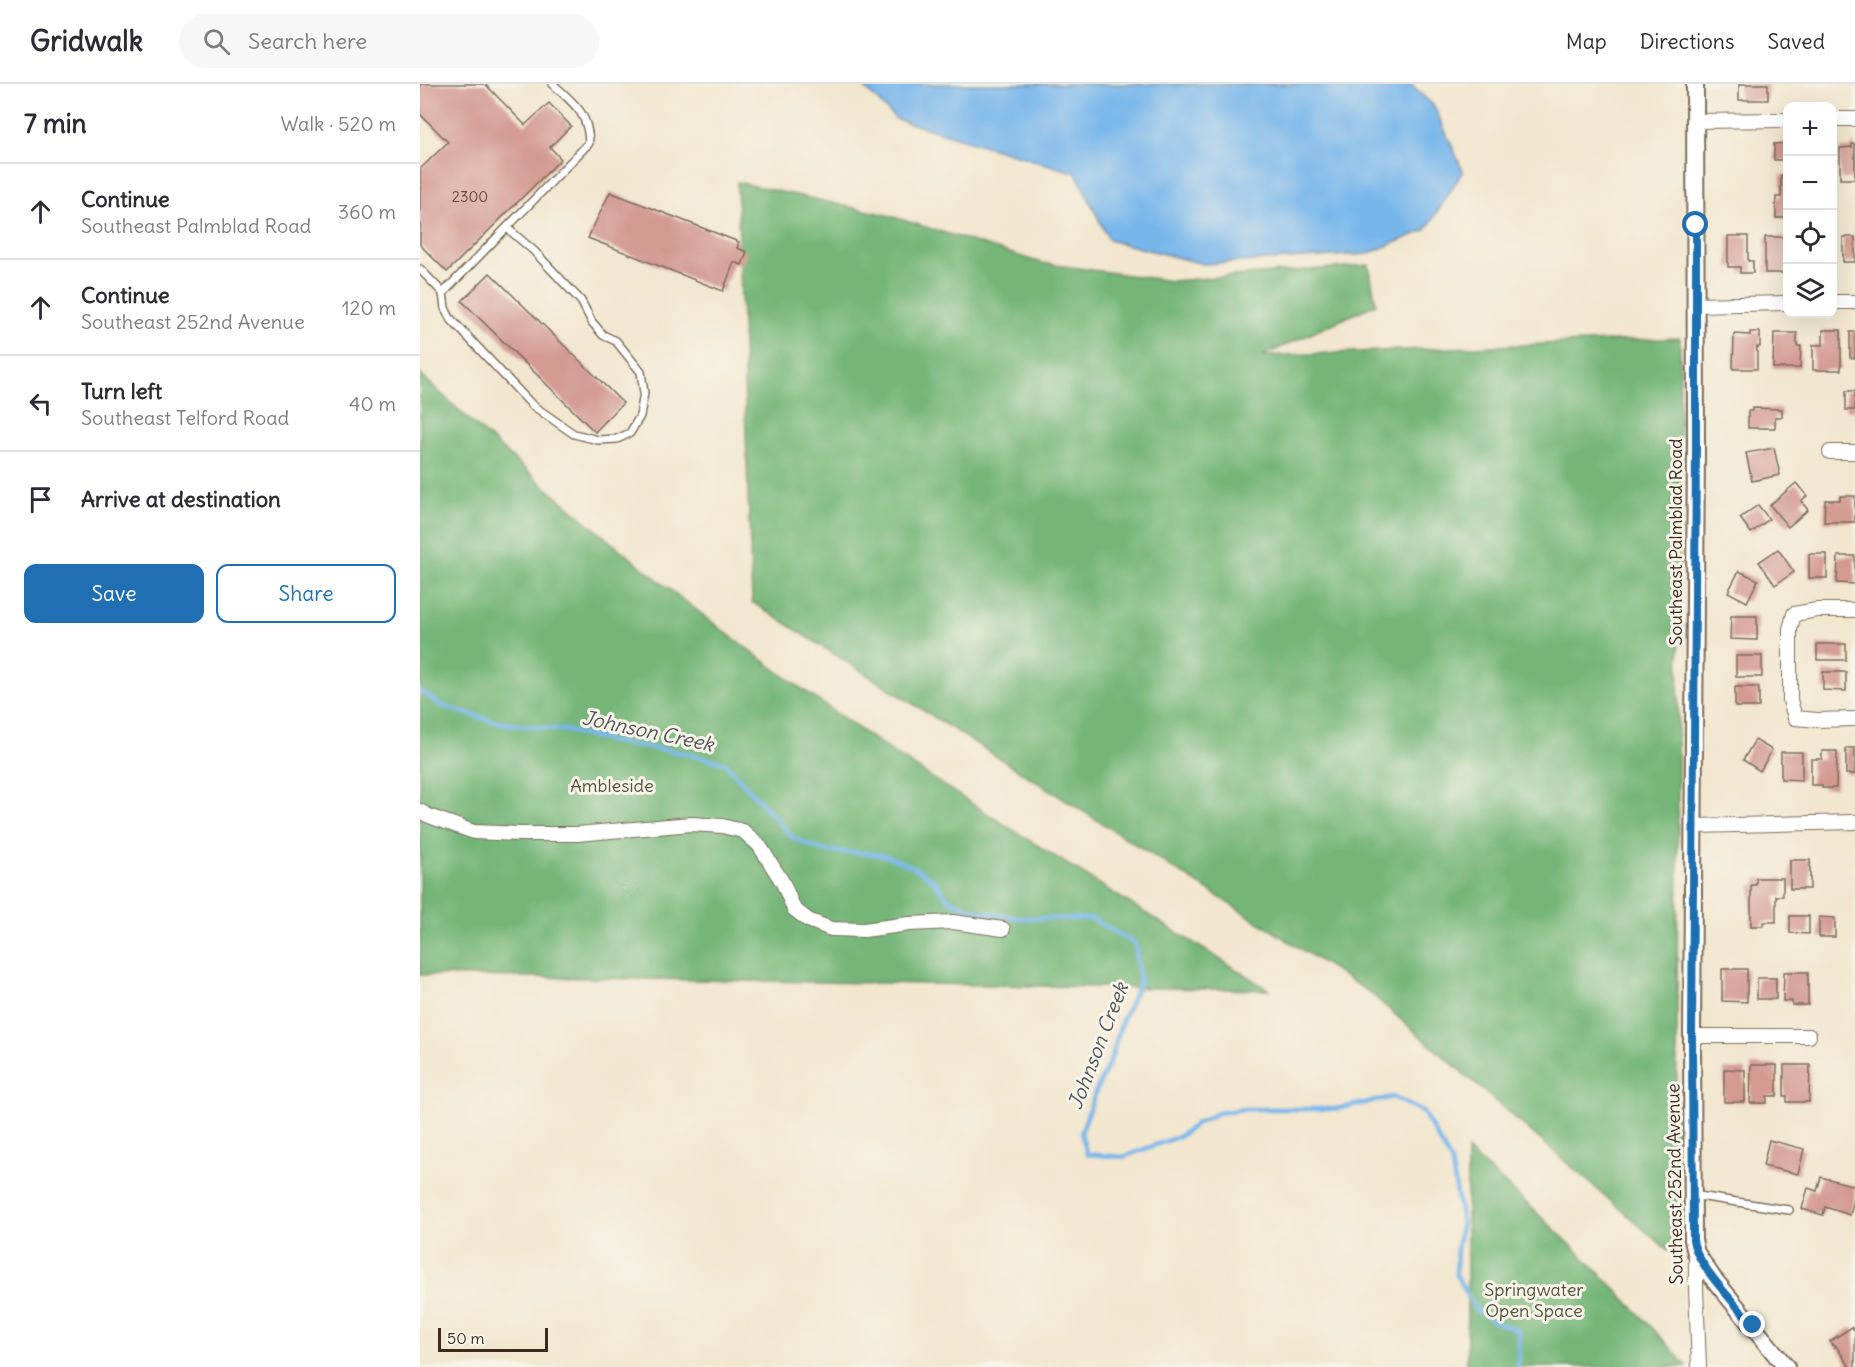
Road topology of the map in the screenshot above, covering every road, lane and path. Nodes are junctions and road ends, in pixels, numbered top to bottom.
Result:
1 (553, 84) edge
2 (1695, 84) edge
3 (1837, 119) edge
4 (1855, 119) edge
5 (1783, 120) edge
6 (1695, 122) junction
7 (507, 228) junction
8 (420, 269) edge
9 (443, 292) junction
10 (1837, 302) edge
11 (1855, 302) edge
12 (1783, 303) edge
13 (1695, 305) junction
14 (1830, 452) dead end
15 (1855, 452) edge
16 (1855, 610) edge
17 (1855, 719) edge
18 (420, 811) edge
19 (1855, 822) edge
20 (1694, 826) junction
21 (1003, 929) dead end
22 (1692, 1000) joint
23 (1692, 1036) junction
24 (1809, 1036) dead end
25 (1692, 1195) junction
26 (1789, 1210) dead end
27 (1696, 1253) junction
28 (1699, 1367) edge
29 (1786, 1367) edge

1 - 7 lane
2 - 6 street, Southeast Palmblad Road
3 - 4 street
5 - 6 street
6 - 13 street, Southeast Palmblad Road
7 - 9 lane
7 - 9 lane
8 - 9 lane
10 - 11 street
12 - 13 street
13 - 20 street, Southeast Palmblad Road
14 - 15 street
16 - 17 street
18 - 21 street
19 - 20 street
20 - 22 street, Southeast Palmblad Road
22 - 23 street, Southeast 252nd Avenue
23 - 24 street
23 - 25 street, Southeast 252nd Avenue
25 - 26 lane
25 - 27 street, Southeast 252nd Avenue
27 - 28 street, Southeast 252nd Avenue
27 - 29 street

